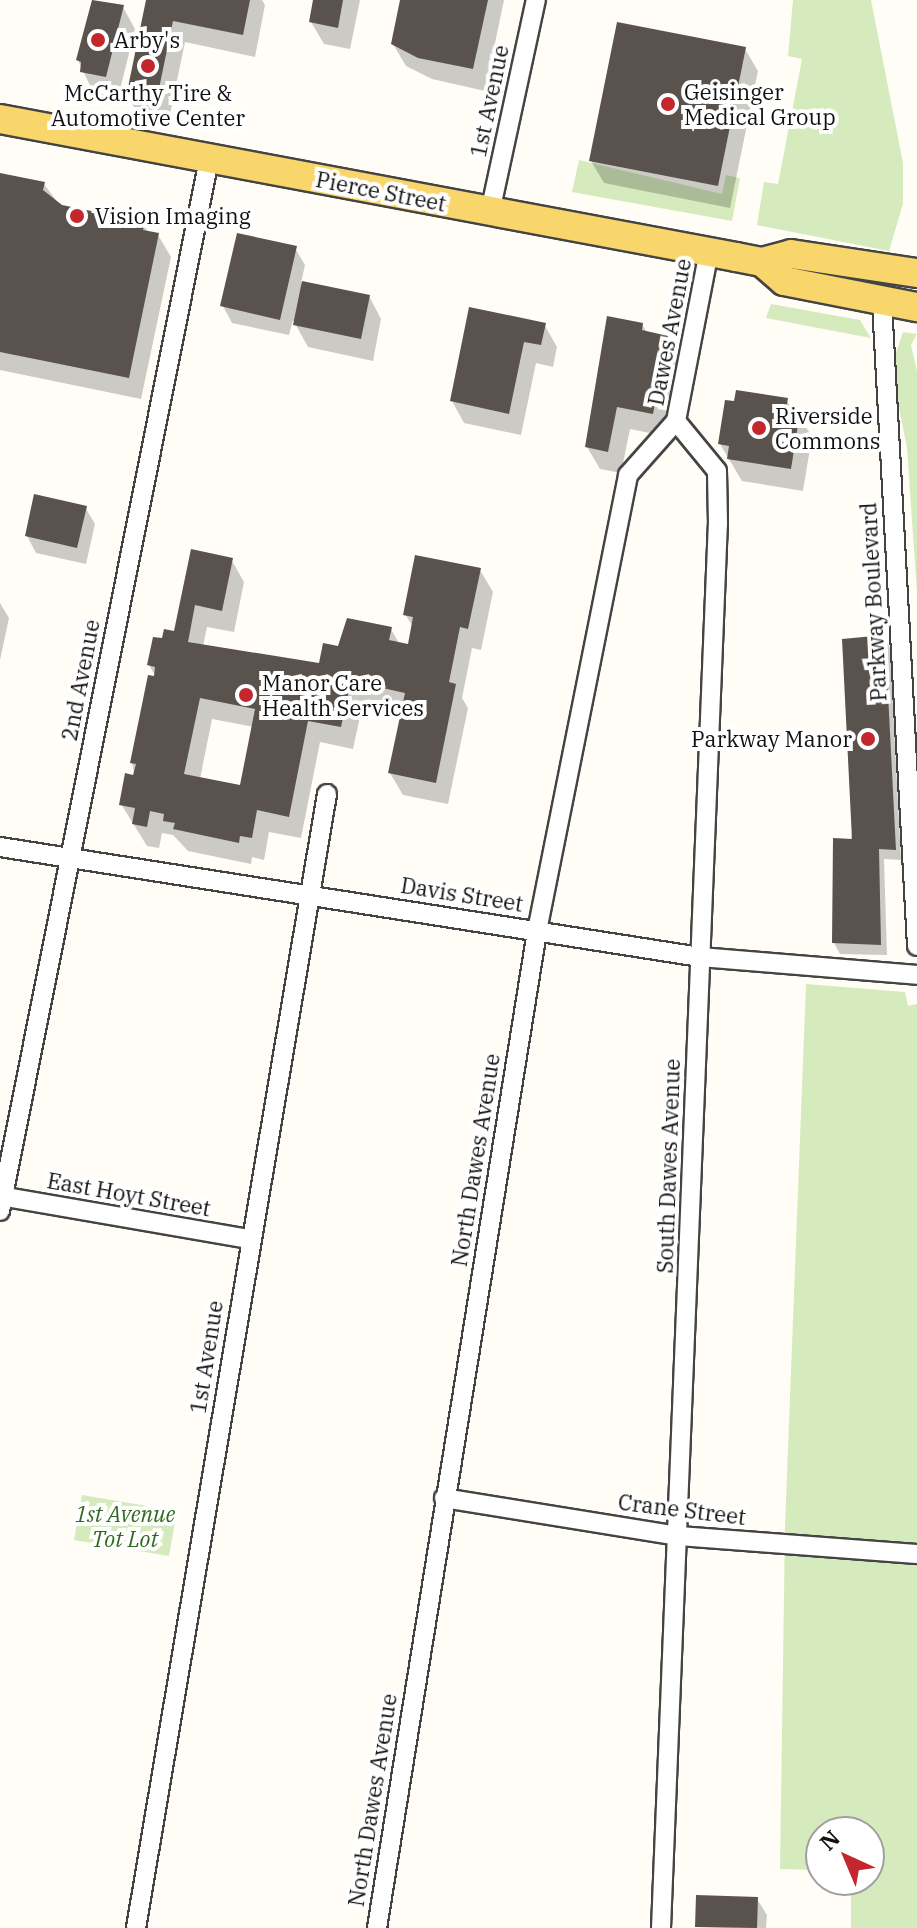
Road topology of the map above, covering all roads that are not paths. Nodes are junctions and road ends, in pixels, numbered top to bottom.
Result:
1 (536, 0) edge
2 (0, 119) edge
3 (209, 159) junction
4 (490, 212) junction
5 (709, 251) junction
6 (762, 262) junction
7 (917, 273) edge
8 (882, 303) junction
9 (917, 307) edge
10 (676, 421) junction
11 (327, 794) dead end
12 (0, 847) edge
13 (69, 859) junction
14 (309, 894) junction
15 (537, 931) junction
16 (917, 946) edge
17 (700, 957) junction
18 (917, 975) edge
19 (1, 1201) edge
20 (249, 1239) junction
21 (444, 1498) junction
22 (678, 1536) junction
23 (917, 1554) edge
24 (136, 1928) edge
25 (377, 1928) edge
26 (661, 1928) edge

1 - 4 street, 1st Avenue
2 - 3 main road, Pierce Street
3 - 4 main road, Pierce Street
3 - 13 street, 2nd Avenue
4 - 5 main road, Pierce Street
5 - 6 main road, Pierce Street
5 - 10 street, Dawes Avenue
6 - 7 main road, Pierce Street
6 - 8 main road, Pierce Street
8 - 9 main road, Pierce Street
8 - 16 street, Parkway Boulevard
10 - 15 street, North Dawes Avenue
10 - 17 street, South Dawes Avenue
11 - 14 street, 1st Avenue
12 - 13 street, Davis Street
13 - 14 street, Davis Street
13 - 19 street, 2nd Avenue
14 - 15 street, Davis Street
14 - 20 street, 1st Avenue
15 - 17 street, Davis Street
15 - 21 street, North Dawes Avenue
17 - 18 street, Davis Street
17 - 22 street, South Dawes Avenue
19 - 20 street, East Hoyt Street
20 - 24 street, 1st Avenue
21 - 22 street, Crane Street
21 - 25 street, North Dawes Avenue
22 - 23 street, Crane Street
22 - 26 street, South Dawes Avenue

